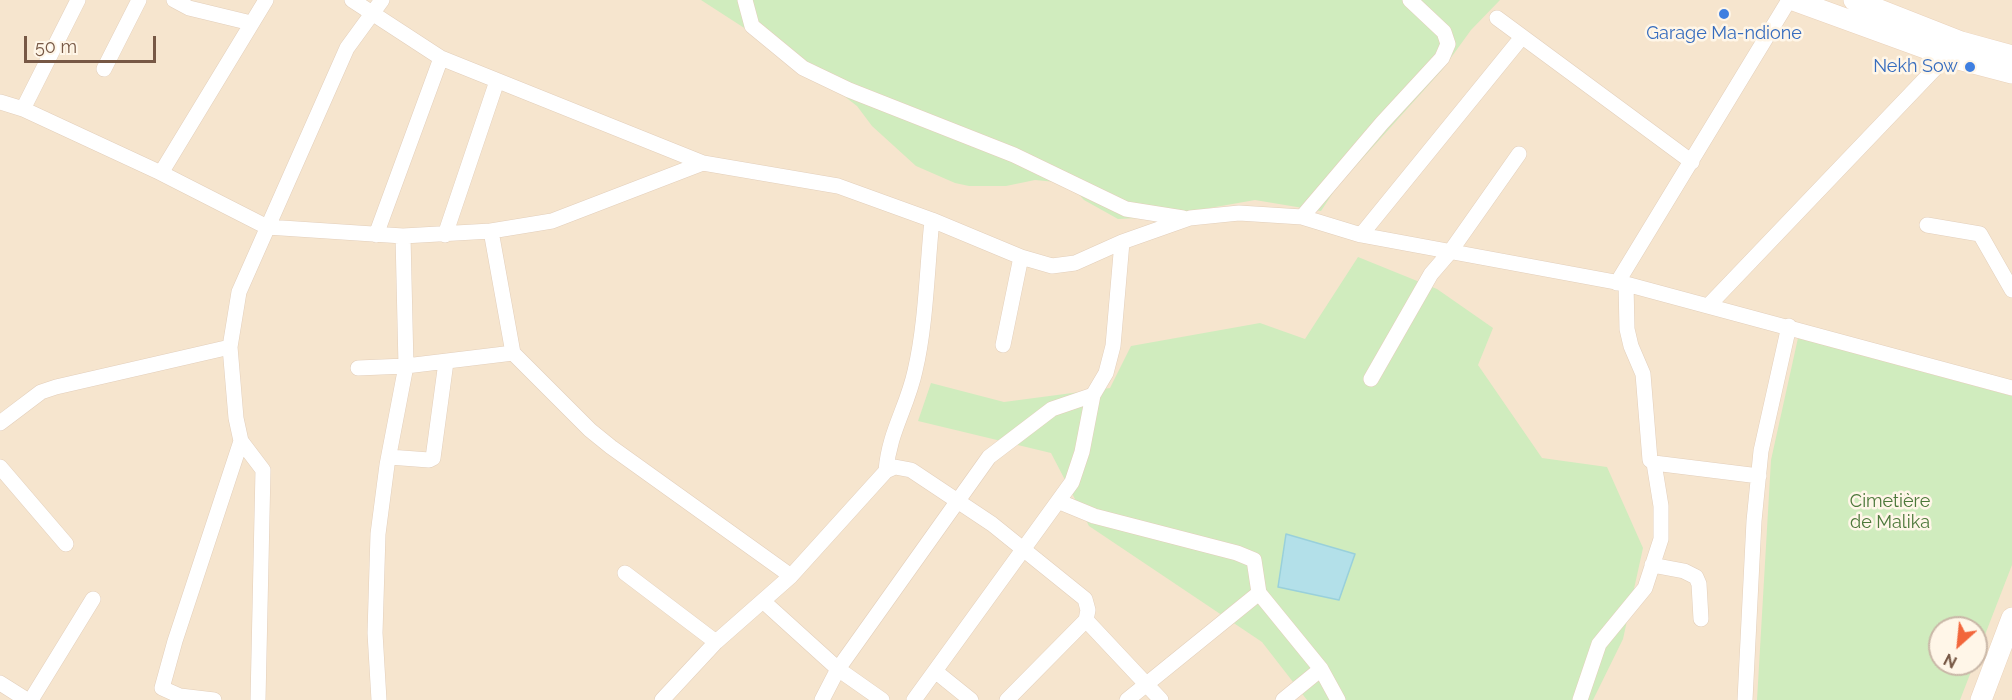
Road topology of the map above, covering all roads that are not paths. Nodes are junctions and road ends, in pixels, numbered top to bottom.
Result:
1 (78, 0) edge
2 (140, 0) edge
3 (174, 0) edge
4 (267, 0) edge
5 (352, 0) edge
6 (745, 0) edge
7 (1410, 0) edge
8 (1791, 0) edge
9 (1854, 0) edge
10 (377, 6) edge
11 (1497, 18) dead end
12 (251, 23) junction
13 (1522, 37) junction
14 (1947, 56) junction
15 (2012, 56) edge
16 (441, 58) junction
17 (104, 69) dead end
18 (2012, 73) edge
19 (497, 81) junction
20 (0, 102) edge
21 (23, 109) junction
22 (1519, 154) dead end
23 (1692, 162) junction
24 (703, 163) junction
25 (160, 173) junction
26 (1302, 217) junction
27 (1190, 218) junction
28 (932, 220) junction
29 (1927, 225) dead end
30 (267, 227) junction
31 (491, 231) junction
32 (376, 235) junction
33 (445, 235) junction
34 (1361, 235) junction
35 (404, 236) junction
36 (1122, 242) junction
37 (1450, 252) junction
38 (1021, 257) junction
39 (1621, 284) junction
40 (2012, 290) edge
41 (1709, 305) junction
42 (1789, 326) junction
43 (1003, 345) dead end
44 (230, 347) junction
45 (513, 353) junction
46 (446, 362) junction
47 (406, 366) junction
48 (358, 368) dead end
49 (1371, 379) dead end
50 (2012, 388) edge
51 (1093, 395) junction
52 (0, 423) edge
53 (241, 441) junction
54 (389, 457) junction
55 (1654, 463) junction
56 (0, 467) edge
57 (886, 471) junction
58 (1759, 476) junction
59 (959, 502) junction
60 (1060, 502) junction
61 (66, 544) dead end
62 (1023, 548) junction
63 (1652, 566) junction
64 (625, 573) dead end
65 (791, 576) junction
66 (1259, 593) junction
67 (93, 599) dead end
68 (764, 602) junction
69 (1701, 619) dead end
70 (1086, 621) junction
71 (2010, 630) edge
72 (716, 642) junction
73 (838, 669) junction
74 (1321, 669) junction
75 (935, 671) junction
76 (0, 683) edge
77 (1146, 684) junction
78 (159, 694) edge
79 (29, 700) edge
80 (214, 700) edge
81 (258, 700) edge
82 (380, 700) edge
83 (662, 700) edge
84 (822, 700) edge
85 (882, 700) edge
86 (914, 700) edge
87 (971, 700) edge
88 (1007, 700) edge
89 (1127, 700) edge
90 (1161, 700) edge
91 (1283, 700) edge
92 (1338, 700) edge
93 (1580, 700) edge
94 (1745, 700) edge
95 (1981, 700) edge

1 - 21 street
2 - 17 street
3 - 12 street
4 - 12 street
5 - 10 street
6 - 27 street
7 - 26 street
8 - 14 main road
8 - 23 street
9 - 15 main road
10 - 16 street
10 - 30 street
11 - 13 street
12 - 25 street
13 - 23 street
13 - 34 street
14 - 18 main road
14 - 41 street
16 - 19 street
16 - 32 street
19 - 24 street
19 - 33 street
20 - 21 street
21 - 25 street
22 - 37 street
23 - 39 street
24 - 28 street
24 - 31 street
25 - 30 street
26 - 27 street
26 - 34 street
27 - 36 street
28 - 38 street
28 - 57 street
29 - 40 street
30 - 32 street
30 - 44 street
31 - 33 street
31 - 45 street
32 - 35 street
33 - 35 street
34 - 37 street
35 - 47 street
36 - 38 street
36 - 51 street
37 - 39 street
37 - 49 street
38 - 43 street
39 - 41 street
39 - 55 street
41 - 42 street
42 - 50 street
42 - 58 street
44 - 52 street
44 - 53 street
45 - 46 street
45 - 65 street
46 - 47 street
46 - 54 street
47 - 48 street
47 - 54 street
51 - 59 street
51 - 60 street
53 - 78 street
53 - 81 street
54 - 82 street
55 - 58 street
55 - 63 street
56 - 61 street
57 - 59 street
57 - 65 street
58 - 94 street
59 - 62 street
59 - 73 street
60 - 62 street
60 - 66 street
62 - 70 street
62 - 75 street
63 - 69 street
63 - 93 street
64 - 72 street
65 - 68 street
66 - 74 street
66 - 77 street
67 - 79 street
68 - 72 street
68 - 73 street
70 - 77 street
70 - 88 street
71 - 95 main road
72 - 83 street
73 - 84 street
73 - 85 street
74 - 91 street
74 - 92 street
75 - 86 street
75 - 87 street
76 - 79 street
77 - 89 street
77 - 90 street
78 - 80 street

